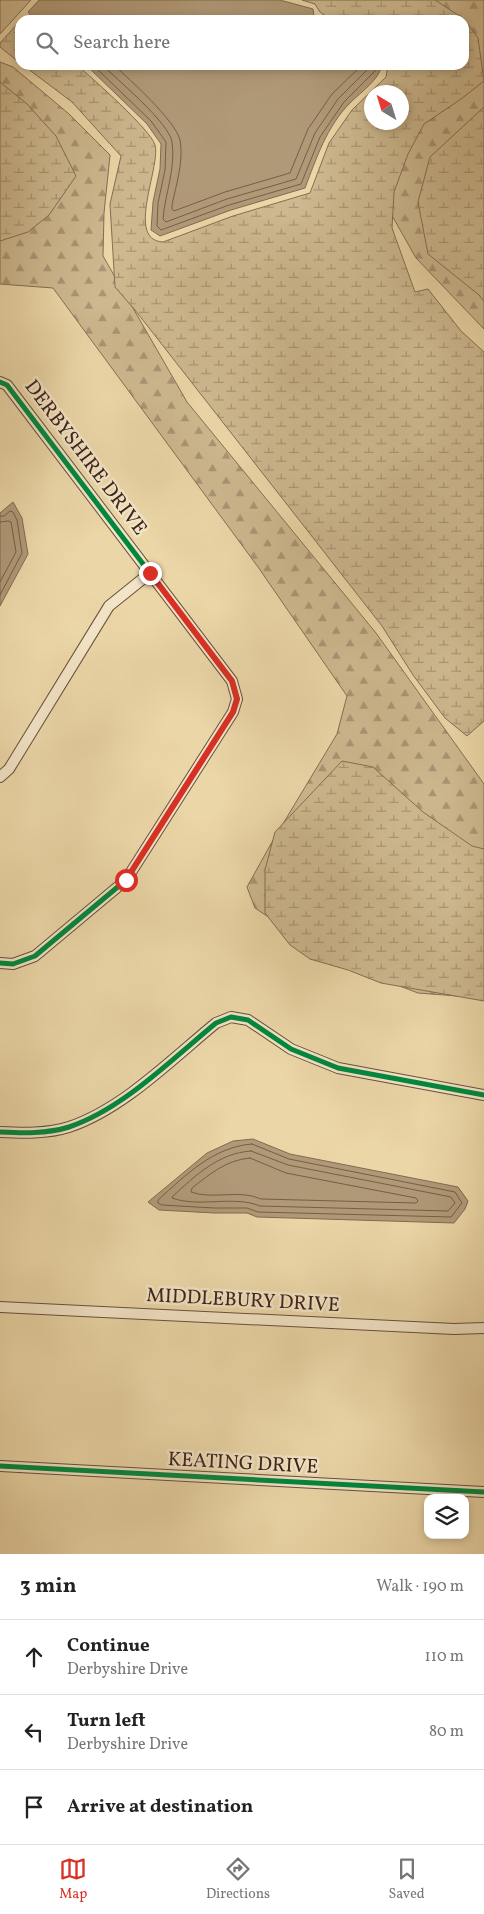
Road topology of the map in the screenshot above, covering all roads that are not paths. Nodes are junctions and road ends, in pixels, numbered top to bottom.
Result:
1 (0, 382) edge
2 (150, 573) junction
3 (0, 777) edge
4 (0, 963) edge
5 (484, 1095) edge
6 (0, 1132) edge
7 (0, 1307) edge
8 (484, 1328) edge
9 (0, 1466) edge
10 (484, 1492) edge

1 - 2 street, DERBYSHIRE DRIVE
2 - 3 street
2 - 4 street, DERBYSHIRE DRIVE
5 - 6 street
7 - 8 street, MIDDLEBURY DRIVE
9 - 10 street, KEATING DRIVE

